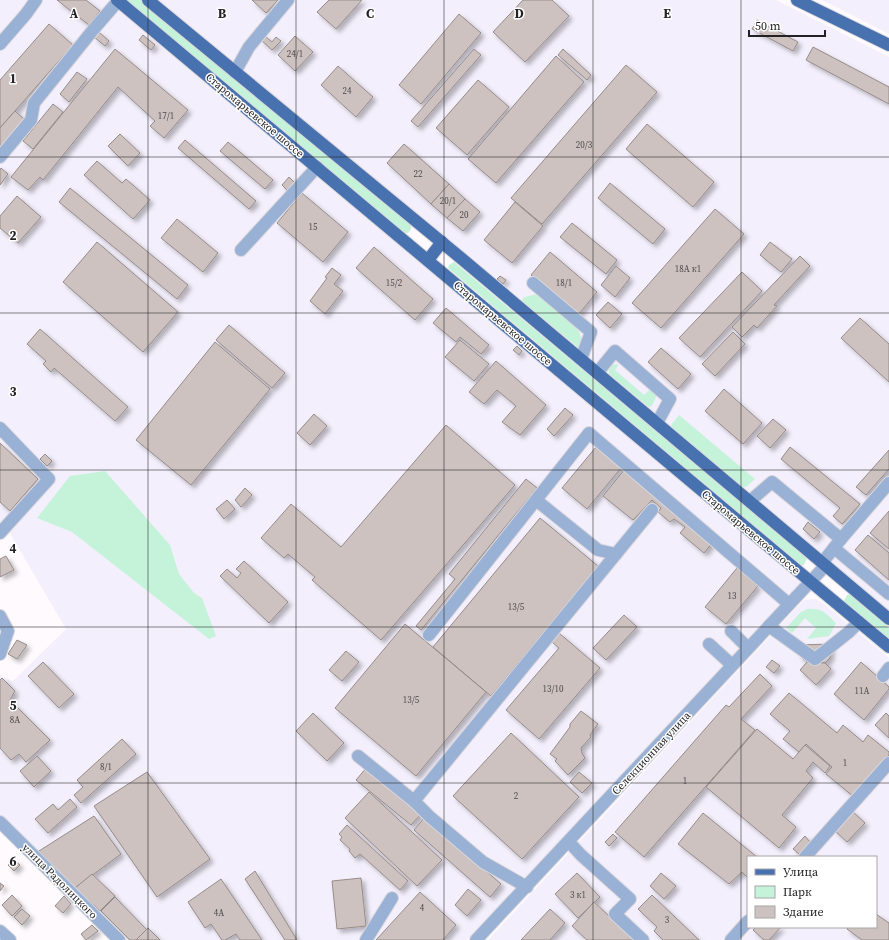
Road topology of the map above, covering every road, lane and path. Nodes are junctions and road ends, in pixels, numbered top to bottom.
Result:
1 (36, 0) edge
2 (148, 0) edge
3 (288, 0) edge
4 (797, 0) edge
5 (118, 1) edge
6 (0, 44) edge
7 (889, 46) edge
8 (235, 72) junction
9 (0, 156) edge
10 (317, 167) junction
11 (442, 242) junction
12 (241, 250) dead end
13 (428, 260) junction
14 (532, 283) dead end
15 (581, 359) junction
16 (597, 372) junction
17 (657, 423) junction
18 (0, 428) edge
19 (889, 483) edge
20 (536, 500) junction
21 (750, 501) junction
22 (652, 510) dead end
23 (0, 533) edge
24 (838, 543) junction
25 (616, 554) junction
26 (824, 564) junction
27 (810, 582) junction
28 (889, 594) edge
29 (789, 604) junction
30 (887, 614) edge
31 (0, 616) edge
32 (859, 622) junction
33 (769, 626) junction
34 (731, 631) dead end
35 (429, 635) dead end
36 (710, 644) dead end
37 (889, 647) edge
38 (748, 648) junction
39 (0, 654) edge
40 (732, 665) junction
41 (358, 756) dead end
42 (889, 763) edge
43 (414, 801) junction
44 (0, 822) edge
45 (569, 842) junction
46 (806, 856) edge
47 (527, 887) junction
48 (392, 898) dead end
49 (747, 922) edge
50 (0, 931) edge
51 (10, 940) edge
52 (119, 940) edge
53 (366, 940) edge
54 (476, 940) edge
55 (643, 940) edge
56 (731, 940) edge

1 - 6 street
2 - 8 main road, Старомарьевское шоссе
3 - 8 street
4 - 7 main road
5 - 9 street
5 - 10 main road, Старомарьевское шоссе
8 - 11 main road, Старомарьевское шоссе
10 - 12 street
10 - 13 main road, Старомарьевское шоссе
11 - 13 main road
11 - 15 main road, Старомарьевское шоссе
13 - 27 main road, Старомарьевское шоссе
14 - 15 street
15 - 16 main road, Старомарьевское шоссе
16 - 17 main road, Старомарьевское шоссе
16 - 17 street
17 - 21 main road, Старомарьевское шоссе
18 - 23 street
19 - 24 street, Селекционная улица
20 - 25 street
20 - 29 street
20 - 35 street
21 - 24 street
21 - 26 main road, Старомарьевское шоссе
22 - 25 street
24 - 26 street, Селекционная улица
24 - 28 street
25 - 43 street
26 - 27 street, Селекционная улица
26 - 30 main road, Старомарьевское шоссе
27 - 29 street, Селекционная улица
27 - 32 main road, Старомарьевское шоссе
29 - 33 street, Селекционная улица
31 - 39 street
32 - 33 street
32 - 37 main road, Старомарьевское шоссе
33 - 38 street, Селекционная улица
34 - 38 street
36 - 40 street
38 - 40 street, Селекционная улица
40 - 45 street, Селекционная улица
41 - 43 street
42 - 46 street
43 - 47 street
44 - 52 street, улица Радолицкого
45 - 47 street, Селекционная улица
45 - 55 street
47 - 54 street, Селекционная улица
48 - 53 street
49 - 56 street
50 - 51 street

